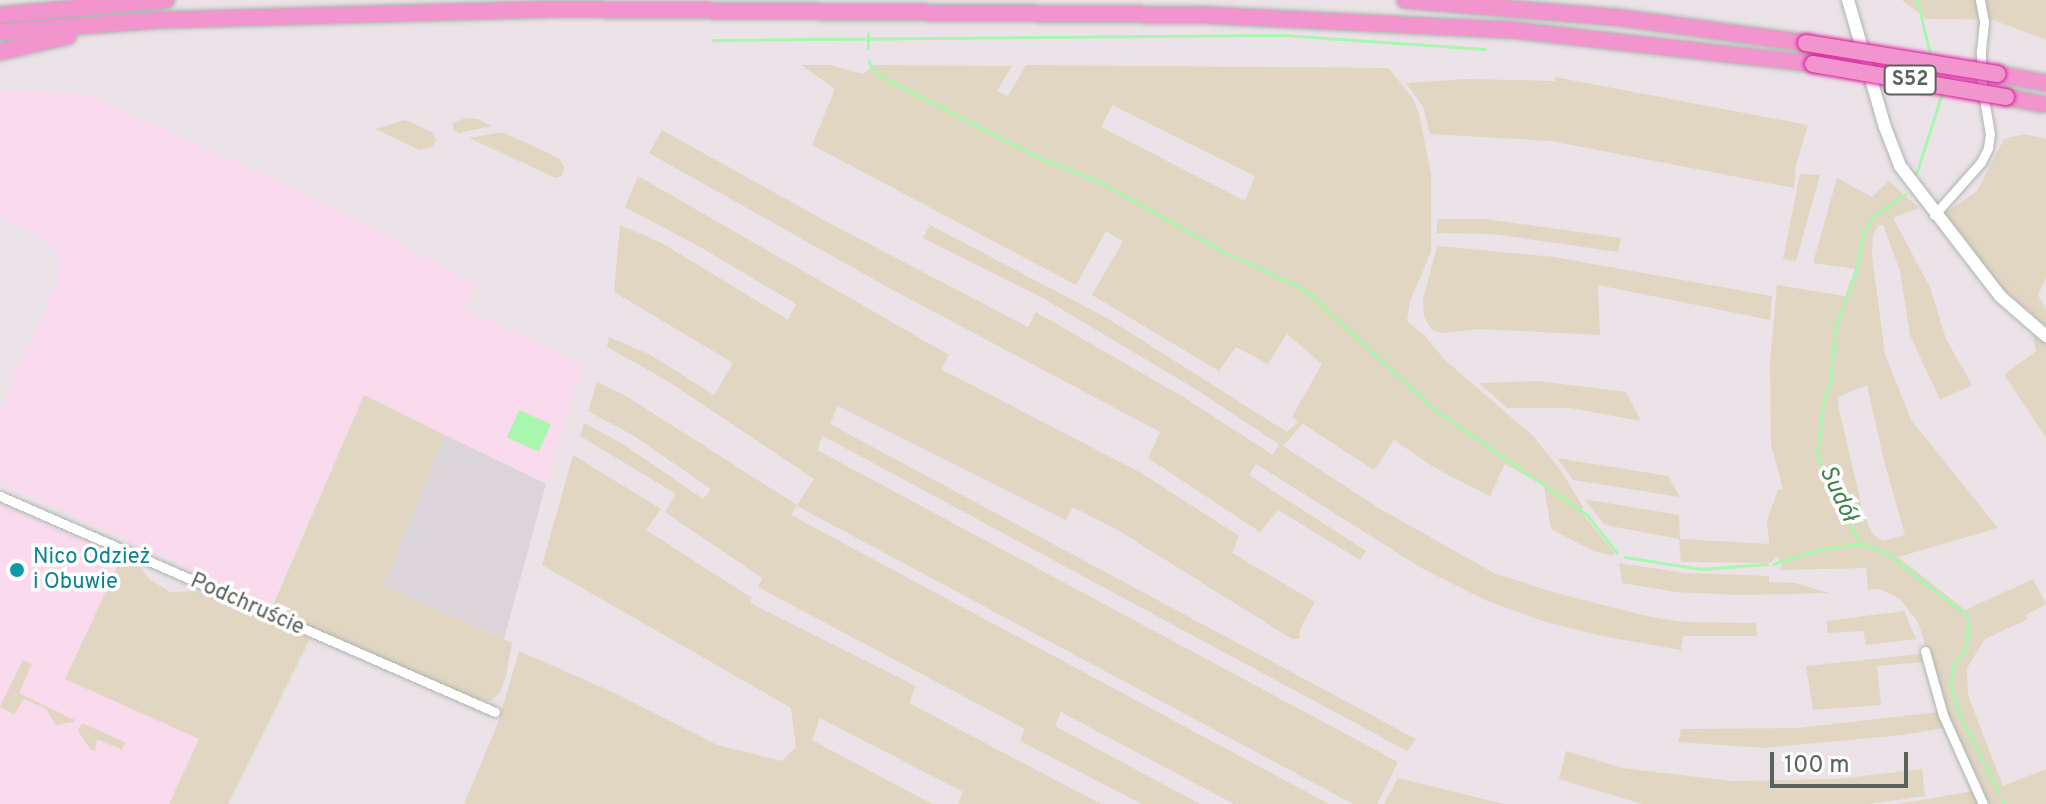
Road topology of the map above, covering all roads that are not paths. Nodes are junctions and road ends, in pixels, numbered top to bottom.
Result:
1 (165, 0) edge
2 (1405, 0) edge
3 (1848, 0) edge
4 (1980, 0) edge
5 (0, 15) edge
6 (160, 20) junction
7 (0, 32) edge
8 (0, 52) edge
9 (2046, 83) edge
10 (2042, 104) dead end
11 (1934, 215) junction
12 (2046, 336) edge
13 (0, 496) edge
14 (1925, 651) dead end
15 (495, 712) dead end
16 (1983, 804) edge

1 - 5 highway
2 - 9 highway, S52, bridge
3 - 11 street
4 - 11 street
6 - 7 highway, S52
6 - 8 highway
6 - 10 highway, S52, bridge
11 - 12 street
13 - 15 street, Podchruście
14 - 16 street

